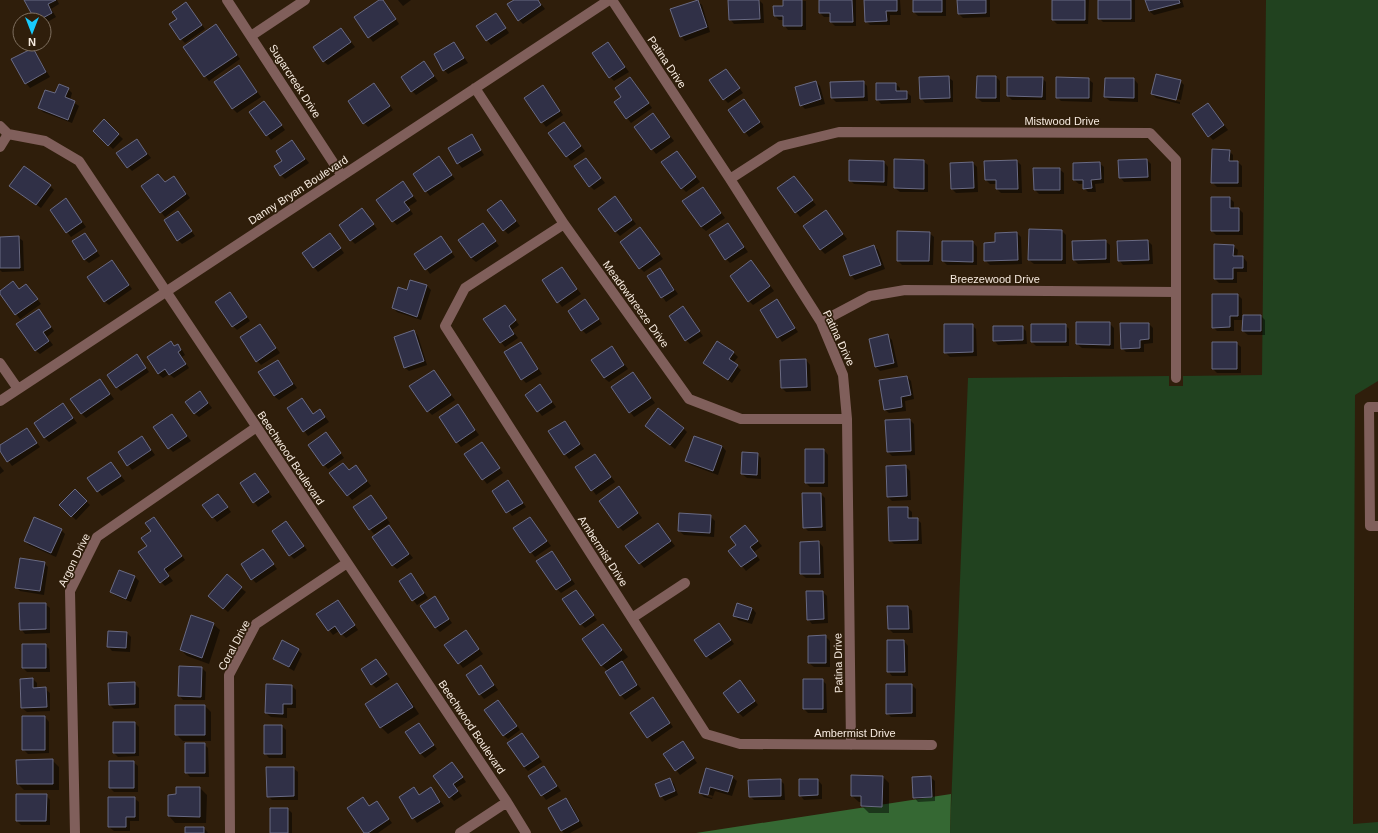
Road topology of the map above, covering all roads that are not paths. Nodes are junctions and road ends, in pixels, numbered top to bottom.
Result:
1 (227, 0) edge
2 (305, 0) edge
3 (610, 0) edge
4 (251, 36) junction
5 (475, 88) junction
6 (0, 126) edge
7 (8, 134) junction
8 (0, 147) edge
9 (342, 176) junction
10 (730, 179) junction
11 (564, 224) junction
12 (165, 292) junction
13 (1176, 292) junction
14 (821, 322) junction
15 (0, 363) edge
16 (1176, 378) dead end
17 (18, 389) junction
18 (0, 401) edge
19 (1378, 407) edge
20 (847, 419) junction
21 (255, 428) junction
22 (1378, 526) edge
23 (347, 563) junction
24 (685, 583) dead end
25 (632, 618) junction
26 (851, 745) junction
27 (932, 745) dead end
28 (507, 802) junction
29 (75, 833) edge
30 (230, 833) edge
31 (460, 833) edge
32 (526, 833) edge

1 - 4 street, Sugarcreek Drive
2 - 4 street
3 - 5 street, Danny Bryan Boulevard
3 - 10 street, Patina Drive
4 - 9 street, Sugarcreek Drive
5 - 9 street, Danny Bryan Boulevard
5 - 11 street, Meadowbreeze Drive
6 - 7 street
7 - 8 street
7 - 12 street, Beechwood Boulevard
9 - 12 street, Danny Bryan Boulevard
10 - 13 street, Mistwood Drive
10 - 14 street, Patina Drive
11 - 20 street, Meadowbreeze Drive
11 - 25 street, Ambermist Drive
12 - 17 street, Danny Bryan Boulevard
12 - 21 street, Beechwood Boulevard
13 - 14 street, Breezewood Drive
13 - 16 street, Mistwood Drive
14 - 20 street, Patina Drive
15 - 17 street
17 - 18 street, Danny Bryan Boulevard
19 - 22 street
20 - 26 street, Patina Drive
21 - 23 street, Beechwood Boulevard
21 - 29 street, Argon Drive
23 - 28 street, Beechwood Boulevard
23 - 30 street, Coral Drive
24 - 25 street
25 - 26 street, Ambermist Drive
26 - 27 street, Ambermist Drive
28 - 31 street
28 - 32 street, Beechwood Boulevard

